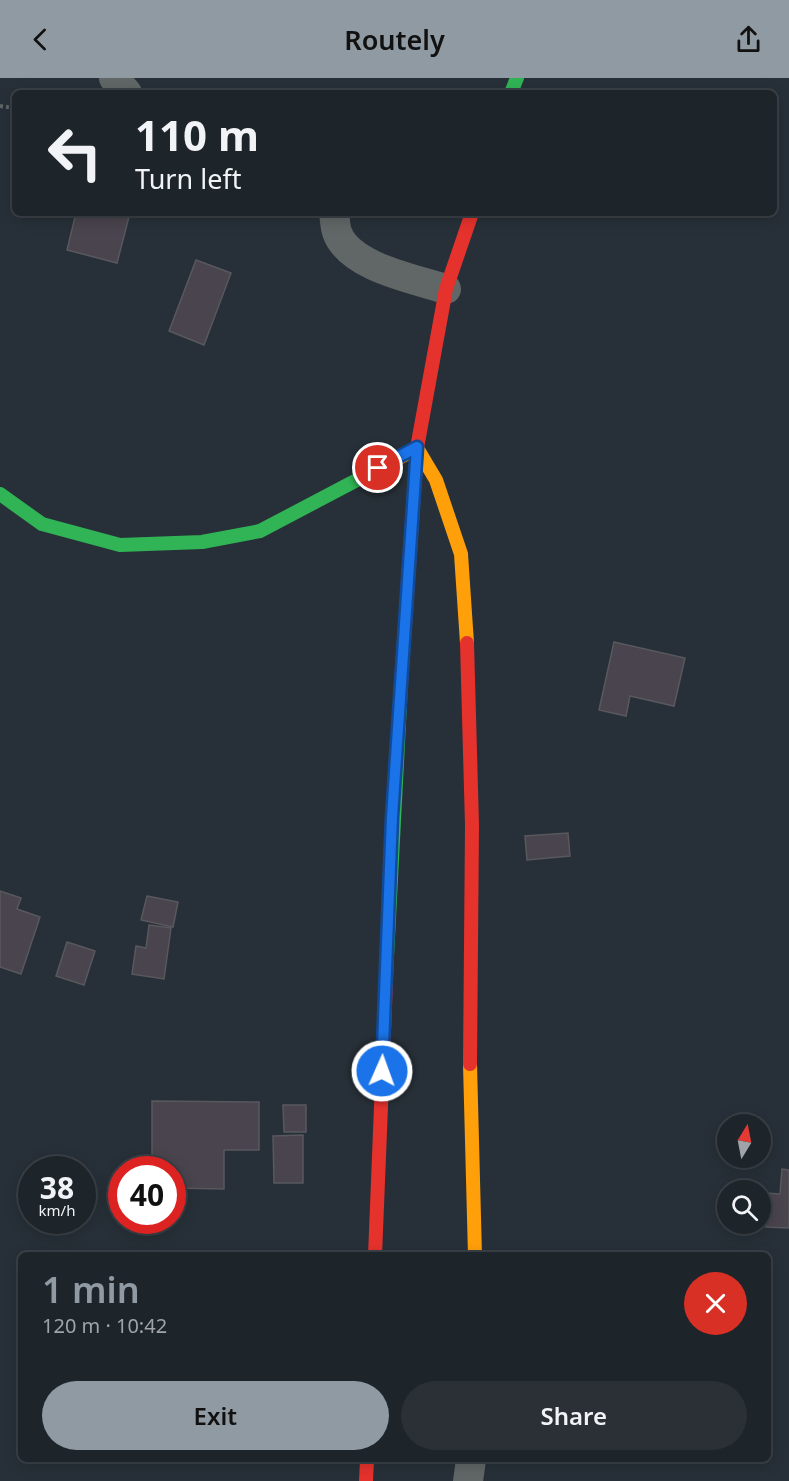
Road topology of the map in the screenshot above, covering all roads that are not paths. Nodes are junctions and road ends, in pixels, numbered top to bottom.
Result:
1 (114, 78) edge
2 (124, 90) edge
3 (334, 216) edge
4 (471, 216) edge
5 (446, 289) junction
6 (417, 447) junction
7 (0, 494) edge
8 (375, 1252) edge
9 (476, 1252) edge
10 (367, 1462) edge
11 (471, 1462) edge
12 (366, 1481) edge
13 (468, 1481) edge

1 - 2 street
3 - 5 street
4 - 5 street
5 - 6 street
6 - 7 street
6 - 8 street
6 - 9 street
10 - 12 street
11 - 13 street

